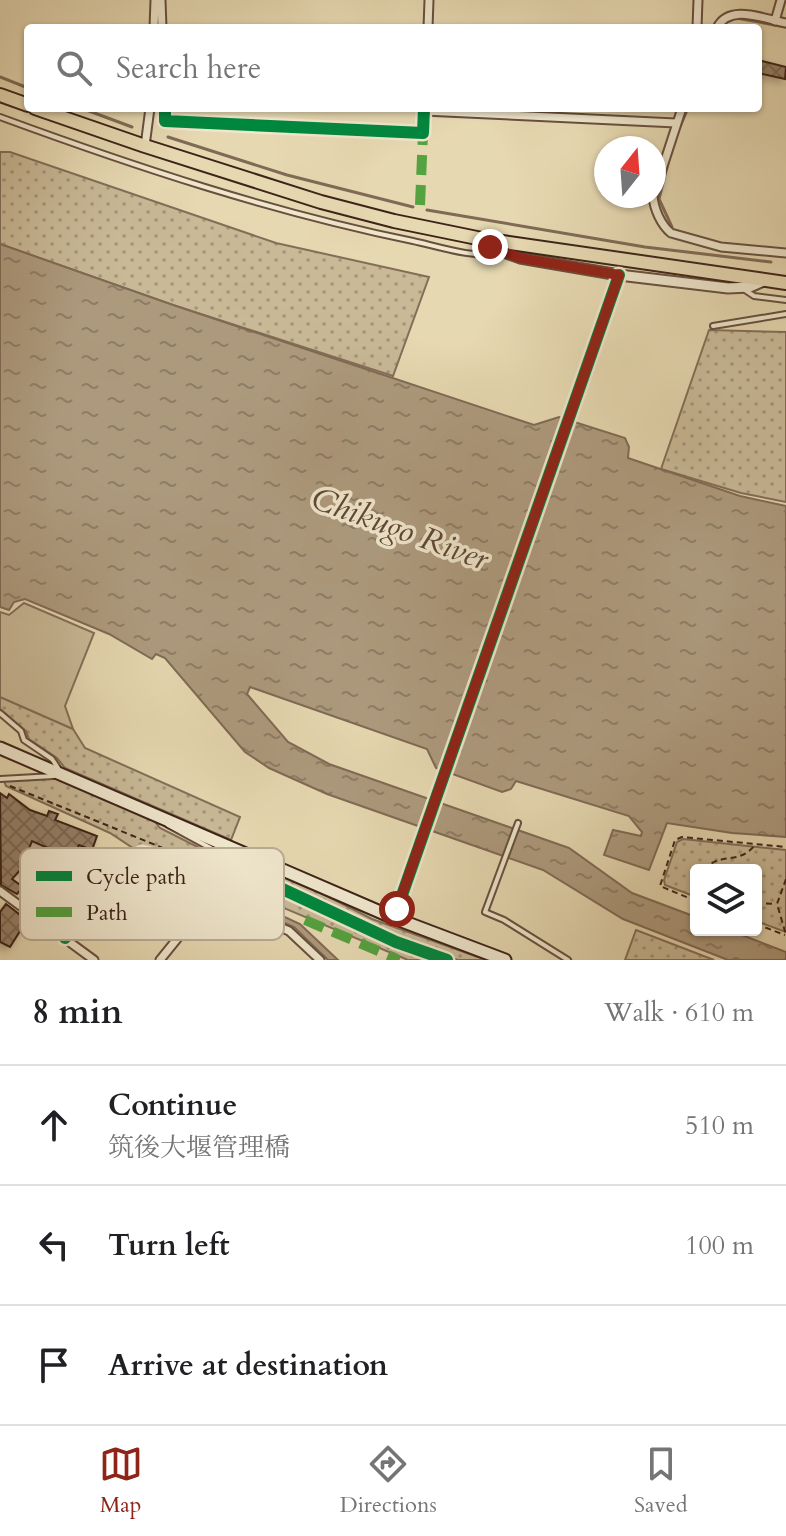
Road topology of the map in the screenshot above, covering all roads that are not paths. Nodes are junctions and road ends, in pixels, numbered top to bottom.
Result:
1 (158, 0) edge
2 (429, 0) edge
3 (698, 0) edge
4 (781, 0) edge
5 (775, 21) junction
6 (786, 23) edge
7 (155, 24) edge
8 (161, 24) edge
9 (428, 24) edge
10 (697, 24) edge
11 (719, 24) edge
12 (0, 95) edge
13 (24, 104) edge
14 (47, 112) edge
15 (149, 112) edge
16 (165, 112) edge
17 (424, 112) edge
18 (463, 112) edge
19 (680, 112) edge
20 (0, 117) edge
21 (676, 123) junction
22 (145, 146) junction
23 (666, 162) edge
24 (656, 208) edge
25 (482, 239) junction
26 (500, 251) junction
27 (786, 253) edge
28 (619, 278) junction
29 (766, 280) junction
30 (786, 283) edge
31 (739, 287) junction
32 (786, 300) edge
33 (786, 314) edge
34 (713, 326) dead end
35 (0, 713) edge
36 (0, 748) edge
37 (60, 773) junction
38 (0, 780) edge
39 (162, 816) junction
40 (518, 823) dead end
41 (209, 848) edge
42 (238, 848) edge
43 (284, 867) edge
44 (284, 890) edge
45 (0, 891) edge
46 (20, 905) edge
47 (396, 914) junction
48 (284, 929) edge
49 (68, 940) edge
50 (176, 940) edge
51 (94, 960) edge
52 (160, 960) edge
53 (320, 960) edge
54 (447, 960) edge
55 (505, 960) edge
56 (568, 960) edge

1 - 7 street
1 - 8 street
2 - 9 street
3 - 10 street
4 - 5 street
5 - 6 street
5 - 11 street
12 - 13 highway
14 - 22 highway
15 - 22 street
16 - 17 street
18 - 21 street
19 - 21 street
20 - 26 lane
21 - 23 street
22 - 25 highway
24 - 27 street
25 - 26 street
25 - 29 highway
26 - 28 street
28 - 31 street
28 - 47 street
29 - 30 highway
29 - 31 street
31 - 32 lane
33 - 34 lane
35 - 37 lane
36 - 37 main road
37 - 38 lane
37 - 39 main road
39 - 41 lane
39 - 42 main road
40 - 56 lane
43 - 47 main road
44 - 54 street
45 - 46 street
47 - 55 main road
48 - 53 street
49 - 51 street
50 - 52 street

